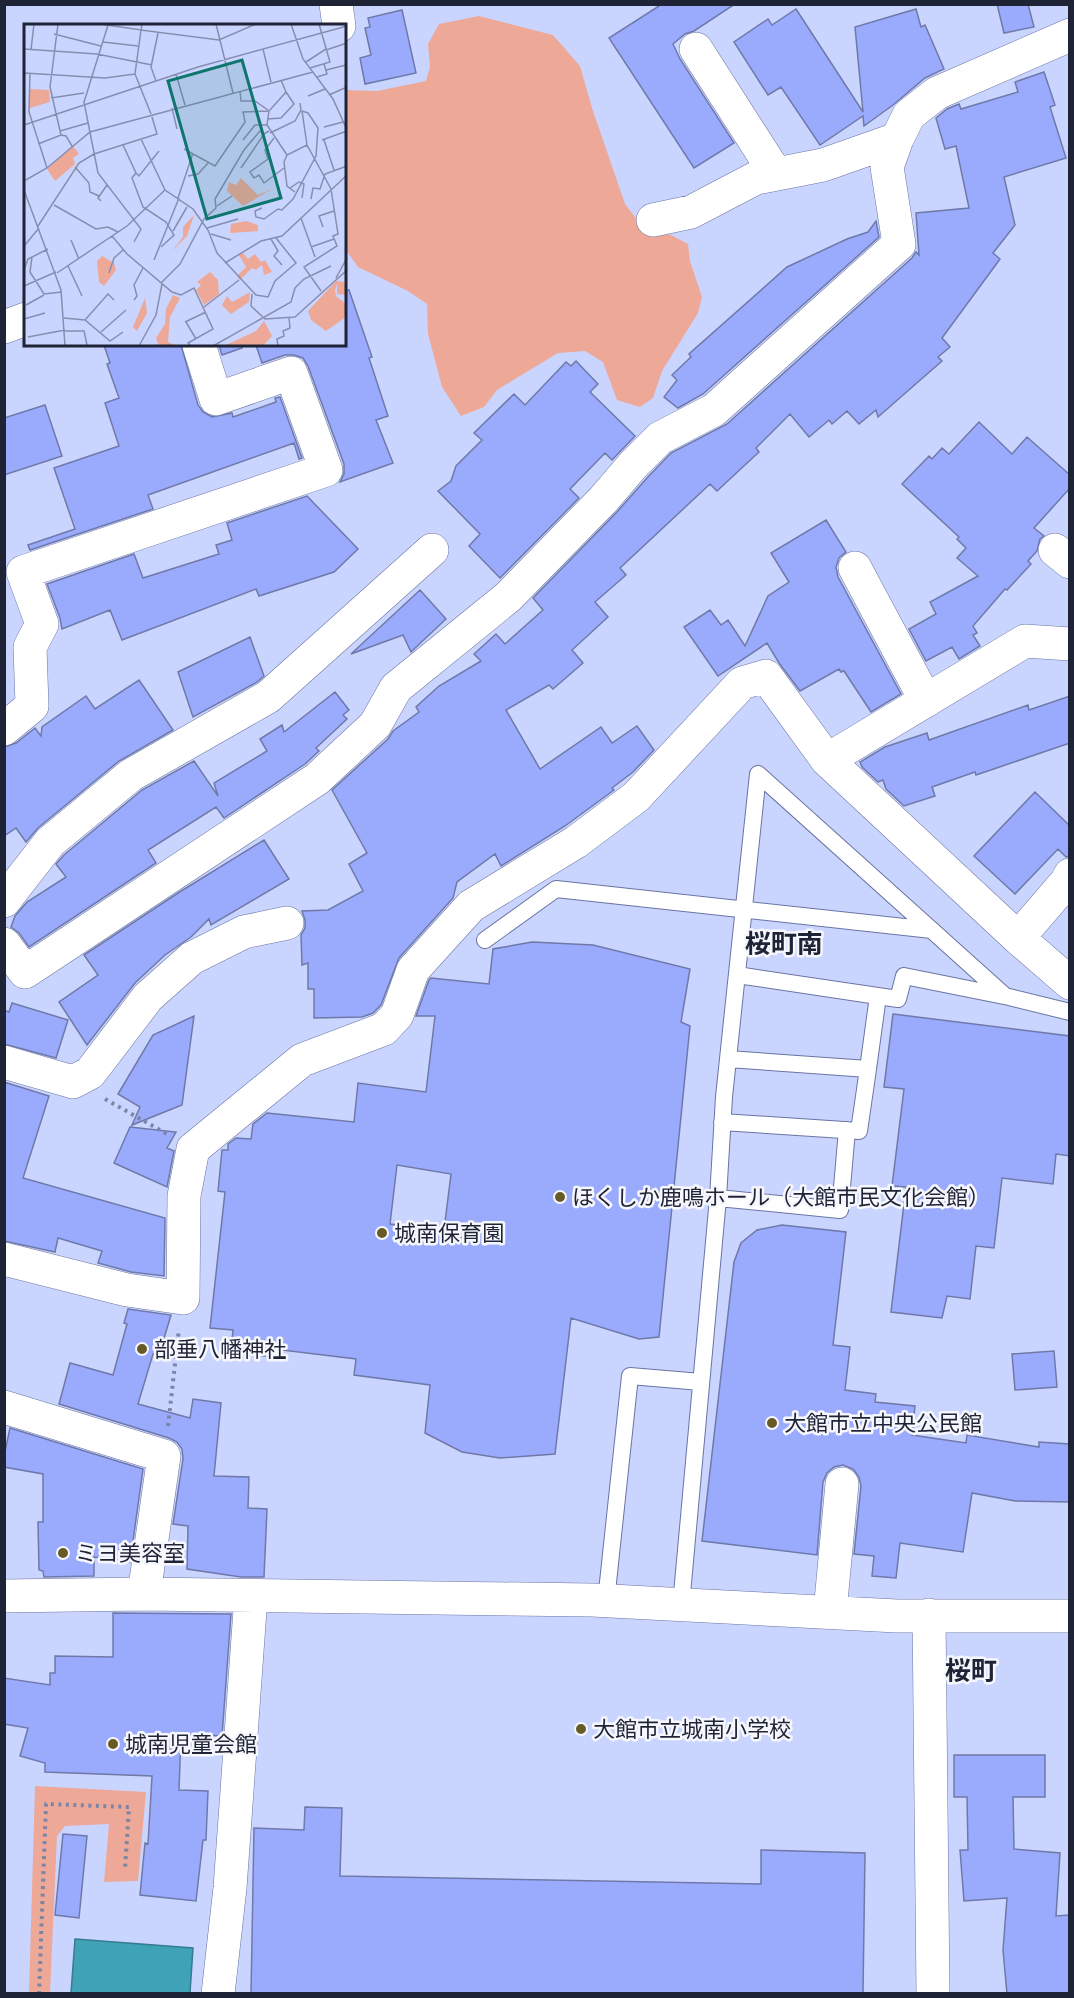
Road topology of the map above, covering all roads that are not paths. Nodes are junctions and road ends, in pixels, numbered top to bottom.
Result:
1 (336, 4) edge
2 (339, 24) edge
3 (1070, 35) edge
4 (696, 49) dead end
5 (897, 139) junction
6 (776, 174) junction
7 (653, 220) dead end
8 (24, 320) edge
9 (4, 327) edge
10 (199, 346) edge
11 (432, 550) dead end
12 (855, 568) dead end
13 (1070, 644) edge
14 (926, 701) junction
15 (4, 729) edge
16 (827, 760) junction
17 (1070, 876) edge
18 (4, 902) edge
19 (744, 909) junction
20 (287, 923) dead end
21 (932, 930) junction
22 (1018, 938) junction
23 (485, 939) dead end
24 (4, 944) edge
25 (737, 975) junction
26 (1070, 983) edge
27 (878, 996) junction
28 (1005, 996) junction
29 (1070, 1012) edge
30 (728, 1059) junction
31 (4, 1062) edge
32 (867, 1069) junction
33 (722, 1122) junction
34 (847, 1130) junction
35 (718, 1198) junction
36 (4, 1259) edge
37 (701, 1382) junction
38 (4, 1407) edge
39 (842, 1484) dead end
40 (144, 1594) junction
41 (4, 1596) edge
42 (251, 1596) junction
43 (606, 1601) junction
44 (681, 1605) junction
45 (831, 1612) junction
46 (929, 1615) junction
47 (1070, 1616) edge
48 (218, 1994) edge
49 (933, 1994) edge

1 - 2 street
3 - 5 street
4 - 6 street
5 - 6 street
5 - 24 street
6 - 7 street
8 - 9 street
10 - 15 street
11 - 18 street
12 - 14 street
13 - 14 street
14 - 16 street
16 - 22 street
16 - 36 street
17 - 22 street
19 - 21 lane
19 - 21 lane
19 - 23 lane
19 - 25 lane
20 - 31 street
21 - 28 lane
22 - 26 street
25 - 27 lane
25 - 30 lane
27 - 28 lane
27 - 32 lane
28 - 29 lane
30 - 32 lane
30 - 33 lane
32 - 34 lane
33 - 34 lane
33 - 35 lane
34 - 35 lane
35 - 37 lane
37 - 43 lane
37 - 44 lane
38 - 40 street
39 - 45 street
40 - 41 street
40 - 42 street
42 - 43 street
42 - 48 street
43 - 44 street
44 - 45 street
45 - 46 street
46 - 47 street
46 - 49 street

